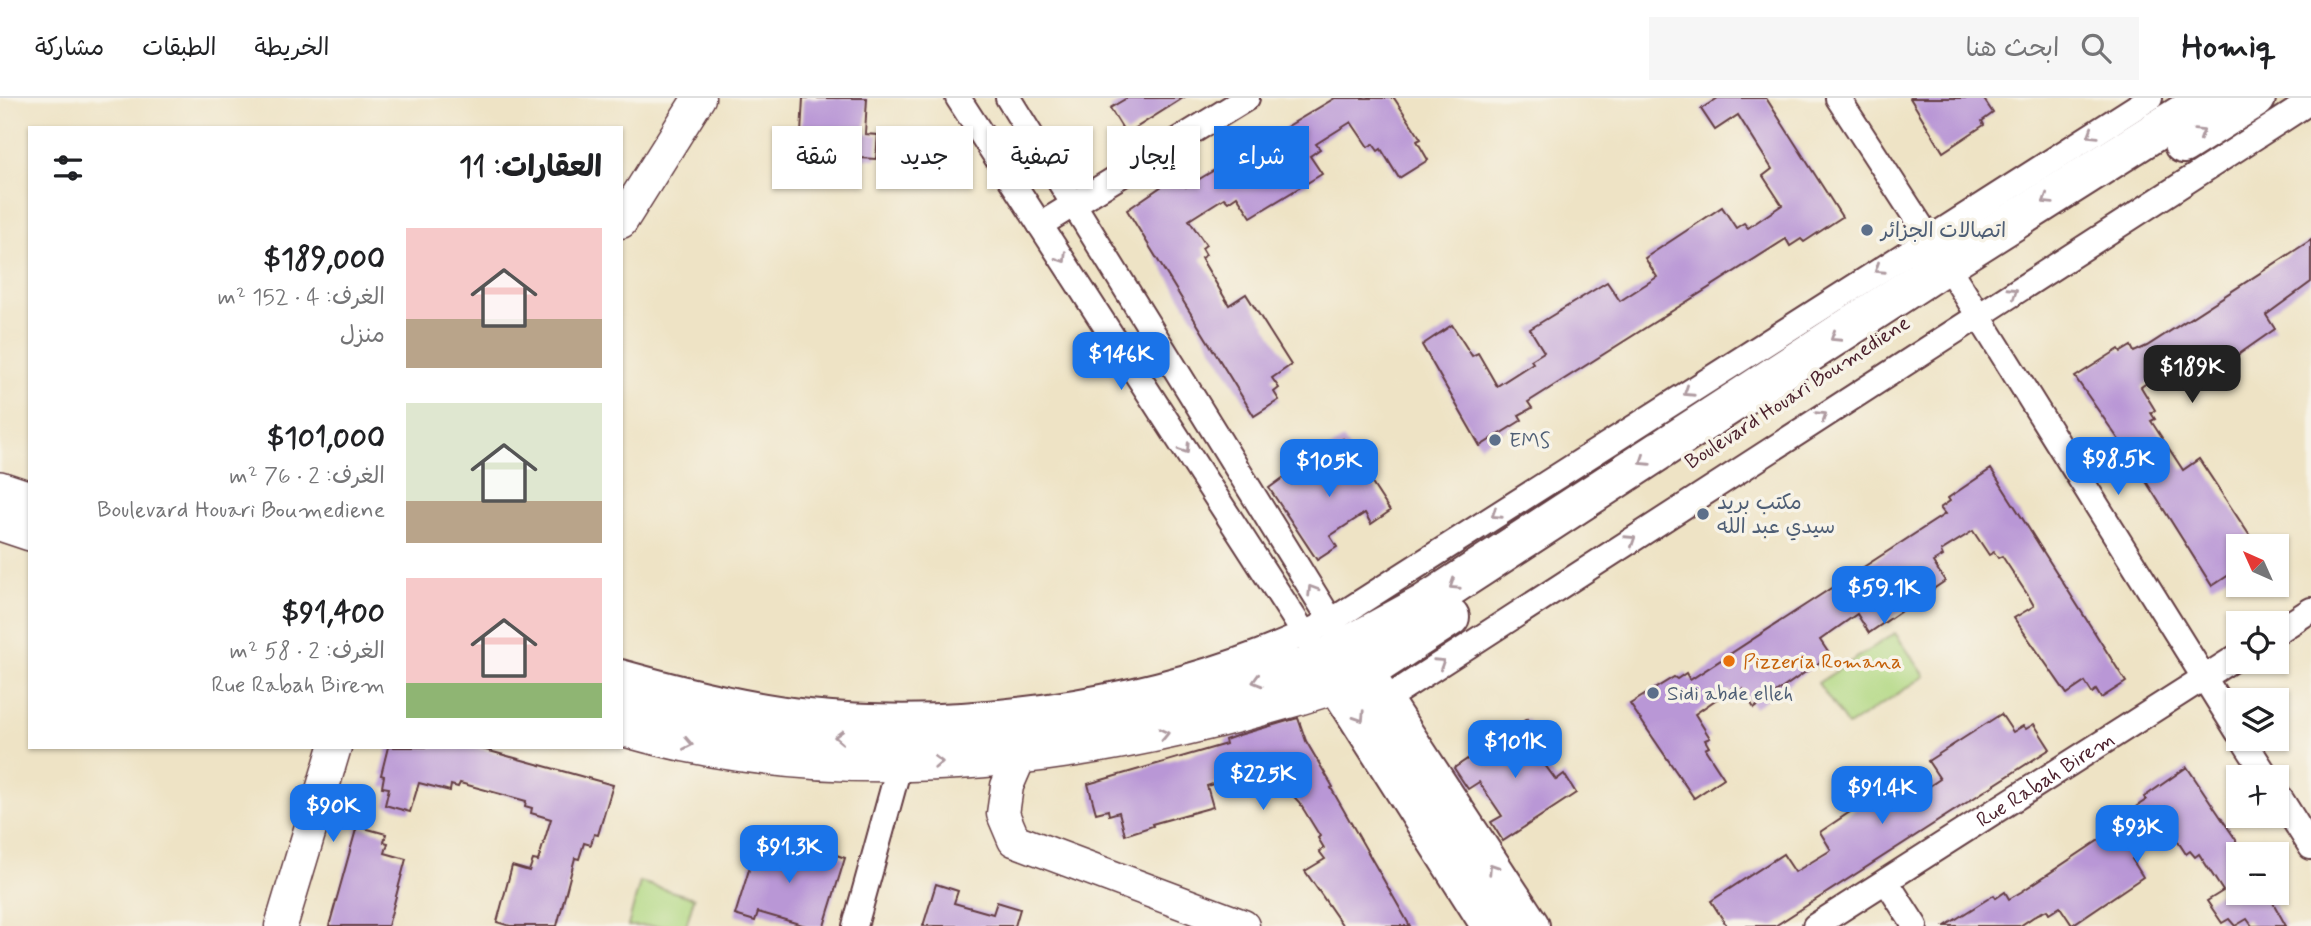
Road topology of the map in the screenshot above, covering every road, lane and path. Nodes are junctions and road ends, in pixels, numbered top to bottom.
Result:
1 (699, 98) edge
2 (958, 98) edge
3 (1008, 98) edge
4 (1247, 98) edge
5 (1838, 98) edge
6 (2150, 98) edge
7 (2208, 98) edge
8 (2256, 98) edge
9 (2311, 101) edge
10 (1074, 206) junction
11 (623, 219) edge
12 (1040, 225) junction
13 (1953, 275) junction
14 (0, 489) edge
15 (28, 498) edge
16 (0, 523) edge
17 (28, 532) edge
18 (2311, 610) edge
19 (2289, 624) edge
20 (1341, 660) junction
21 (2226, 663) edge
22 (623, 673) edge
23 (2204, 677) junction
24 (623, 702) edge
25 (2226, 713) edge
26 (623, 728) edge
27 (334, 749) edge
28 (1020, 756) junction
29 (900, 763) junction
30 (2289, 812) edge
31 (2311, 847) edge
32 (1886, 881) junction
33 (281, 926) edge
34 (855, 926) edge
35 (1242, 926) edge
36 (1491, 926) edge
37 (1530, 926) edge
38 (1815, 926) edge
39 (1915, 926) edge

1 - 11 street
2 - 12 street
3 - 10 street
4 - 10 street
5 - 13 street
6 -> 13 street
7 -> 13 main road, Boulevard Houari Boumediene
13 -> 8 main road, Boulevard Houari Boumediene
13 -> 9 street
10 - 12 street
20 -> 10 street
12 -> 20 street
13 - 20 main road, Boulevard Houari Boumediene
13 -> 20 street
13 - 23 street
14 - 15 main road
16 - 17 main road
18 - 19 street
20 - 22 street
20 -> 24 main road
28 -> 20 main road
20 -> 36 main road
37 -> 20 main road
21 - 23 street, Rue Rabah Birem
23 - 25 street
23 - 32 street, Rue Rabah Birem
26 -> 29 main road
27 - 33 street
29 -> 28 main road
28 - 35 street
29 - 34 street
30 - 31 street
32 - 38 street, Rue Rabah Birem
32 - 39 street

